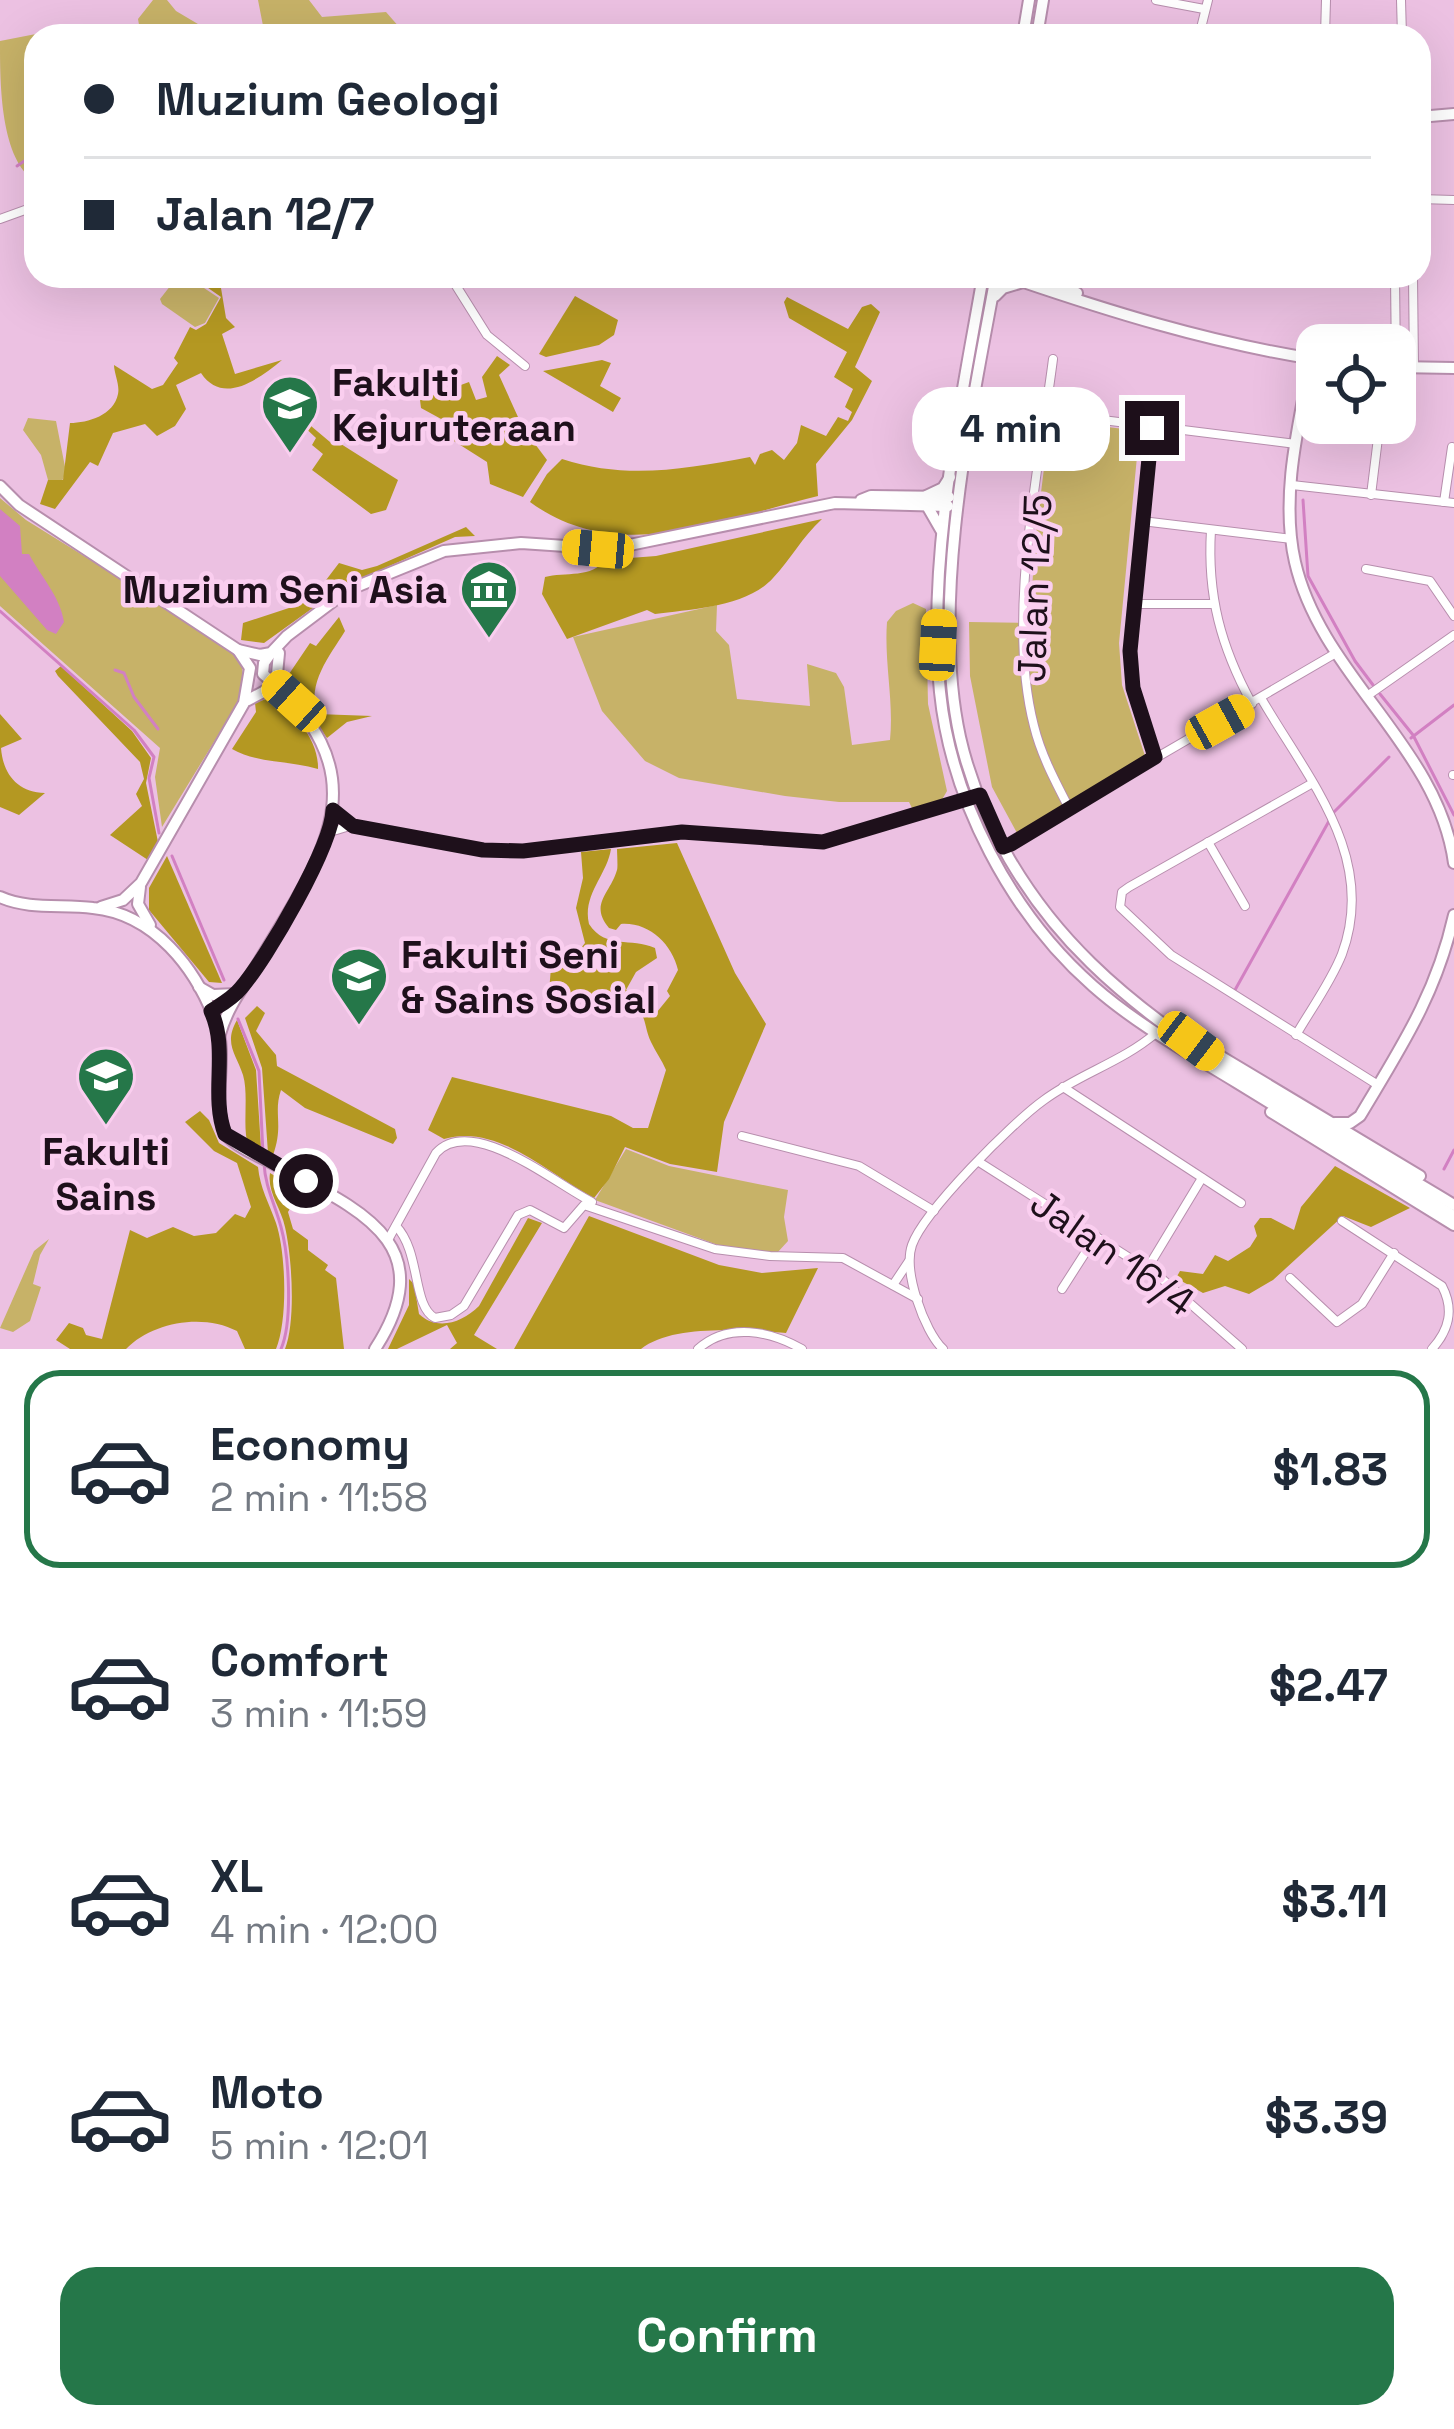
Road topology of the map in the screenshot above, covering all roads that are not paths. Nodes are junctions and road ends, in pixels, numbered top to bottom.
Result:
1 (1156, 0) edge
2 (1206, 4) edge
3 (458, 288) edge
4 (980, 288) edge
5 (994, 288) edge
6 (1004, 288) edge
7 (1051, 288) edge
8 (1395, 288) edge
9 (1414, 288) edge
10 (991, 306) junction
11 (1395, 324) edge
12 (1414, 324) edge
13 (1296, 356) edge
14 (1053, 359) dead end
15 (525, 366) dead end
16 (1416, 368) edge
17 (1454, 368) edge
18 (1046, 413) junction
19 (1152, 428) junction
20 (1296, 444) joint
21 (1377, 444) edge
22 (1452, 447) edge
23 (965, 464) junction
24 (952, 471) junction
25 (1292, 485) junction
26 (0, 486) edge
27 (1371, 495) junction
28 (926, 500) junction
29 (949, 502) junction
30 (1449, 503) edge
31 (1142, 520) junction
32 (1211, 530) junction
33 (944, 539) junction
34 (1292, 539) junction
35 (953, 564) junction
36 (1366, 569) dead end
37 (1132, 604) junction
38 (1212, 604) junction
39 (1454, 616) edge
40 (1454, 635) edge
41 (238, 650) junction
42 (275, 653) junction
43 (1336, 653) junction
44 (263, 674) junction
45 (1366, 697) junction
46 (294, 701) junction
47 (1257, 701) junction
48 (244, 703) junction
49 (1155, 757) junction
50 (1311, 784) junction
51 (973, 797) junction
52 (333, 810) junction
53 (1070, 810) junction
54 (353, 826) junction
55 (330, 832) junction
56 (1208, 842) junction
57 (1003, 847) junction
58 (1454, 862) edge
59 (141, 884) junction
60 (0, 897) edge
61 (1245, 906) dead end
62 (98, 908) junction
63 (1454, 915) edge
64 (161, 936) junction
65 (197, 986) junction
66 (236, 994) junction
67 (211, 1011) junction
68 (1156, 1033) junction
69 (1296, 1035) junction
70 (219, 1037) junction
71 (1188, 1047) junction
72 (1378, 1085) junction
73 (1063, 1087) junction
74 (1263, 1093) junction
75 (1360, 1116) junction
76 (1335, 1124) junction
77 (742, 1136) dead end
78 (1362, 1140) junction
79 (979, 1162) junction
80 (1202, 1178) junction
81 (567, 1190) junction
82 (1454, 1201) edge
83 (1241, 1203) dead end
84 (598, 1207) junction
85 (934, 1211) junction
86 (574, 1214) junction
87 (1454, 1220) edge
88 (1342, 1221) dead end
89 (396, 1226) junction
90 (1096, 1236) junction
91 (389, 1238) junction
92 (1394, 1252) junction
93 (910, 1259) junction
94 (1147, 1268) junction
95 (1290, 1278) dead end
96 (914, 1281) junction
97 (893, 1285) junction
98 (1062, 1289) dead end
99 (918, 1299) junction
100 (375, 1349) edge
101 (698, 1349) edge
102 (802, 1349) edge
103 (943, 1349) edge
104 (1242, 1349) edge
105 (1432, 1349) edge

1 - 2 street
3 - 15 street
4 - 24 street
5 - 10 street
6 - 10 street
7 - 13 street
8 - 11 street
9 - 12 street
10 - 23 street
14 - 18 street, Jalan 12/5
16 - 17 street
18 - 19 street
18 - 53 street, Jalan 12/5
19 - 20 street
19 - 31 street
20 - 25 street
21 - 27 street
22 - 30 street
23 - 29 street
23 - 35 street
24 - 28 street
24 - 29 street
25 - 27 street
25 - 34 street
26 - 41 street
27 - 30 street
28 - 29 street
28 - 33 street
28 - 42 street
29 - 33 street
29 - 35 street
31 - 32 street
31 - 37 street
32 - 34 street
32 - 38 street
33 - 51 street
34 - 43 street
35 - 51 street
36 - 39 street
37 - 38 street
37 - 49 street
38 - 47 street
40 - 45 street
41 - 42 street
41 - 48 street
42 - 44 street
42 - 46 street
43 - 45 street
43 - 47 street
44 - 46 street
44 - 48 street
45 - 58 street
46 - 48 street
46 - 52 street
47 - 49 street
47 - 50 street
48 - 59 street
49 - 53 street
50 - 56 street
50 - 69 street
51 - 54 street
51 - 57 street
51 - 68 street
52 - 54 street
52 - 55 street
53 - 57 street
54 - 55 street
55 - 66 street
56 - 61 street
56 - 69 street
57 - 71 street
59 - 62 street
59 - 64 street
60 - 62 street
62 - 64 street
63 - 72 street
64 - 65 street
65 - 66 street
65 - 67 street
66 - 67 street
66 - 70 street
67 - 70 street
68 - 71 street
68 - 73 street
69 - 72 street
70 - 91 street
71 - 74 street
71 - 76 street
71 - 87 street
72 - 75 street
73 - 79 street
73 - 80 street
74 - 82 street
74 - 87 street
75 - 76 street
75 - 78 street
76 - 78 street
77 - 85 street
78 - 82 street
79 - 85 street
79 - 90 street, Jalan 16/4
80 - 83 street
80 - 94 street
81 - 84 street
81 - 86 street
81 - 89 street
84 - 86 street
84 - 97 street
85 - 93 street
86 - 89 street
88 - 92 street
89 - 91 street
90 - 94 street, Jalan 16/4
90 - 98 street
91 - 100 street
92 - 95 street
92 - 105 street
93 - 96 street
93 - 97 street
94 - 104 street, Jalan 16/4
96 - 97 street
96 - 99 street
97 - 99 street
99 - 103 street
101 - 102 street

